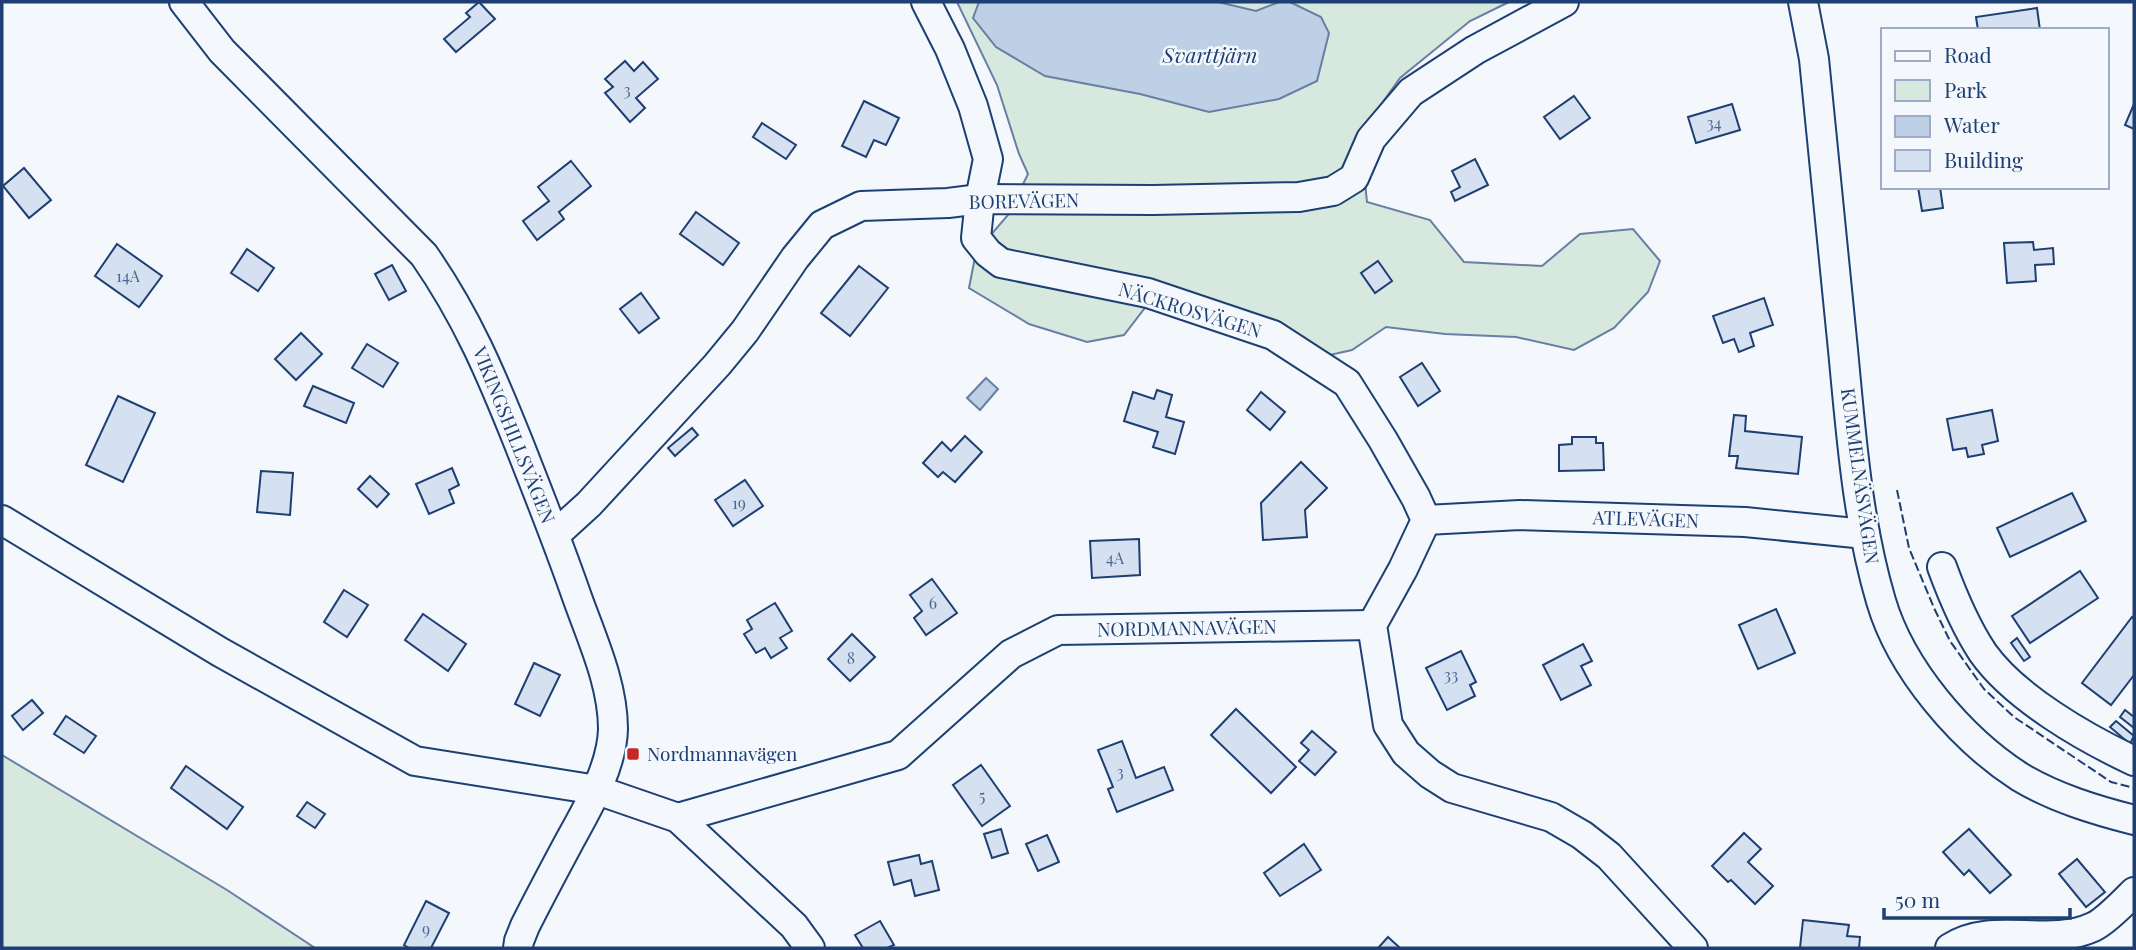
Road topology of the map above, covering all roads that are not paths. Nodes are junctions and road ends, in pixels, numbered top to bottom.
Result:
1 (184, 2) edge
2 (926, 2) edge
3 (1564, 2) edge
4 (1803, 2) edge
5 (980, 199) junction
6 (2, 520) edge
7 (1426, 520) junction
8 (1865, 534) junction
9 (555, 535) junction
10 (1942, 567) dead end
11 (1372, 625) junction
12 (2134, 761) edge
13 (597, 790) junction
14 (678, 818) junction
15 (2134, 820) edge
16 (2134, 891) edge
17 (519, 948) edge
18 (810, 948) edge
19 (1693, 948) edge
20 (1950, 948) edge

1 - 9 street, VIKINGSHILLSVÄGEN
2 - 5 street, NÄCKROSVÄGEN
3 - 5 street, BOREVÄGEN
4 - 8 street, KUMMELNÄSVÄGEN
5 - 7 street, NÄCKROSVÄGEN
5 - 9 street, BOREVÄGEN
6 - 13 street
7 - 8 street, ATLEVÄGEN
7 - 11 street
8 - 15 street, KUMMELNÄSVÄGEN
9 - 13 street, VIKINGSHILLSVÄGEN
10 - 12 street
11 - 14 street, NORDMANNAVÄGEN
11 - 19 street
13 - 14 street
13 - 17 street, VIKINGSHILLSVÄGEN
14 - 18 street
16 - 20 street

